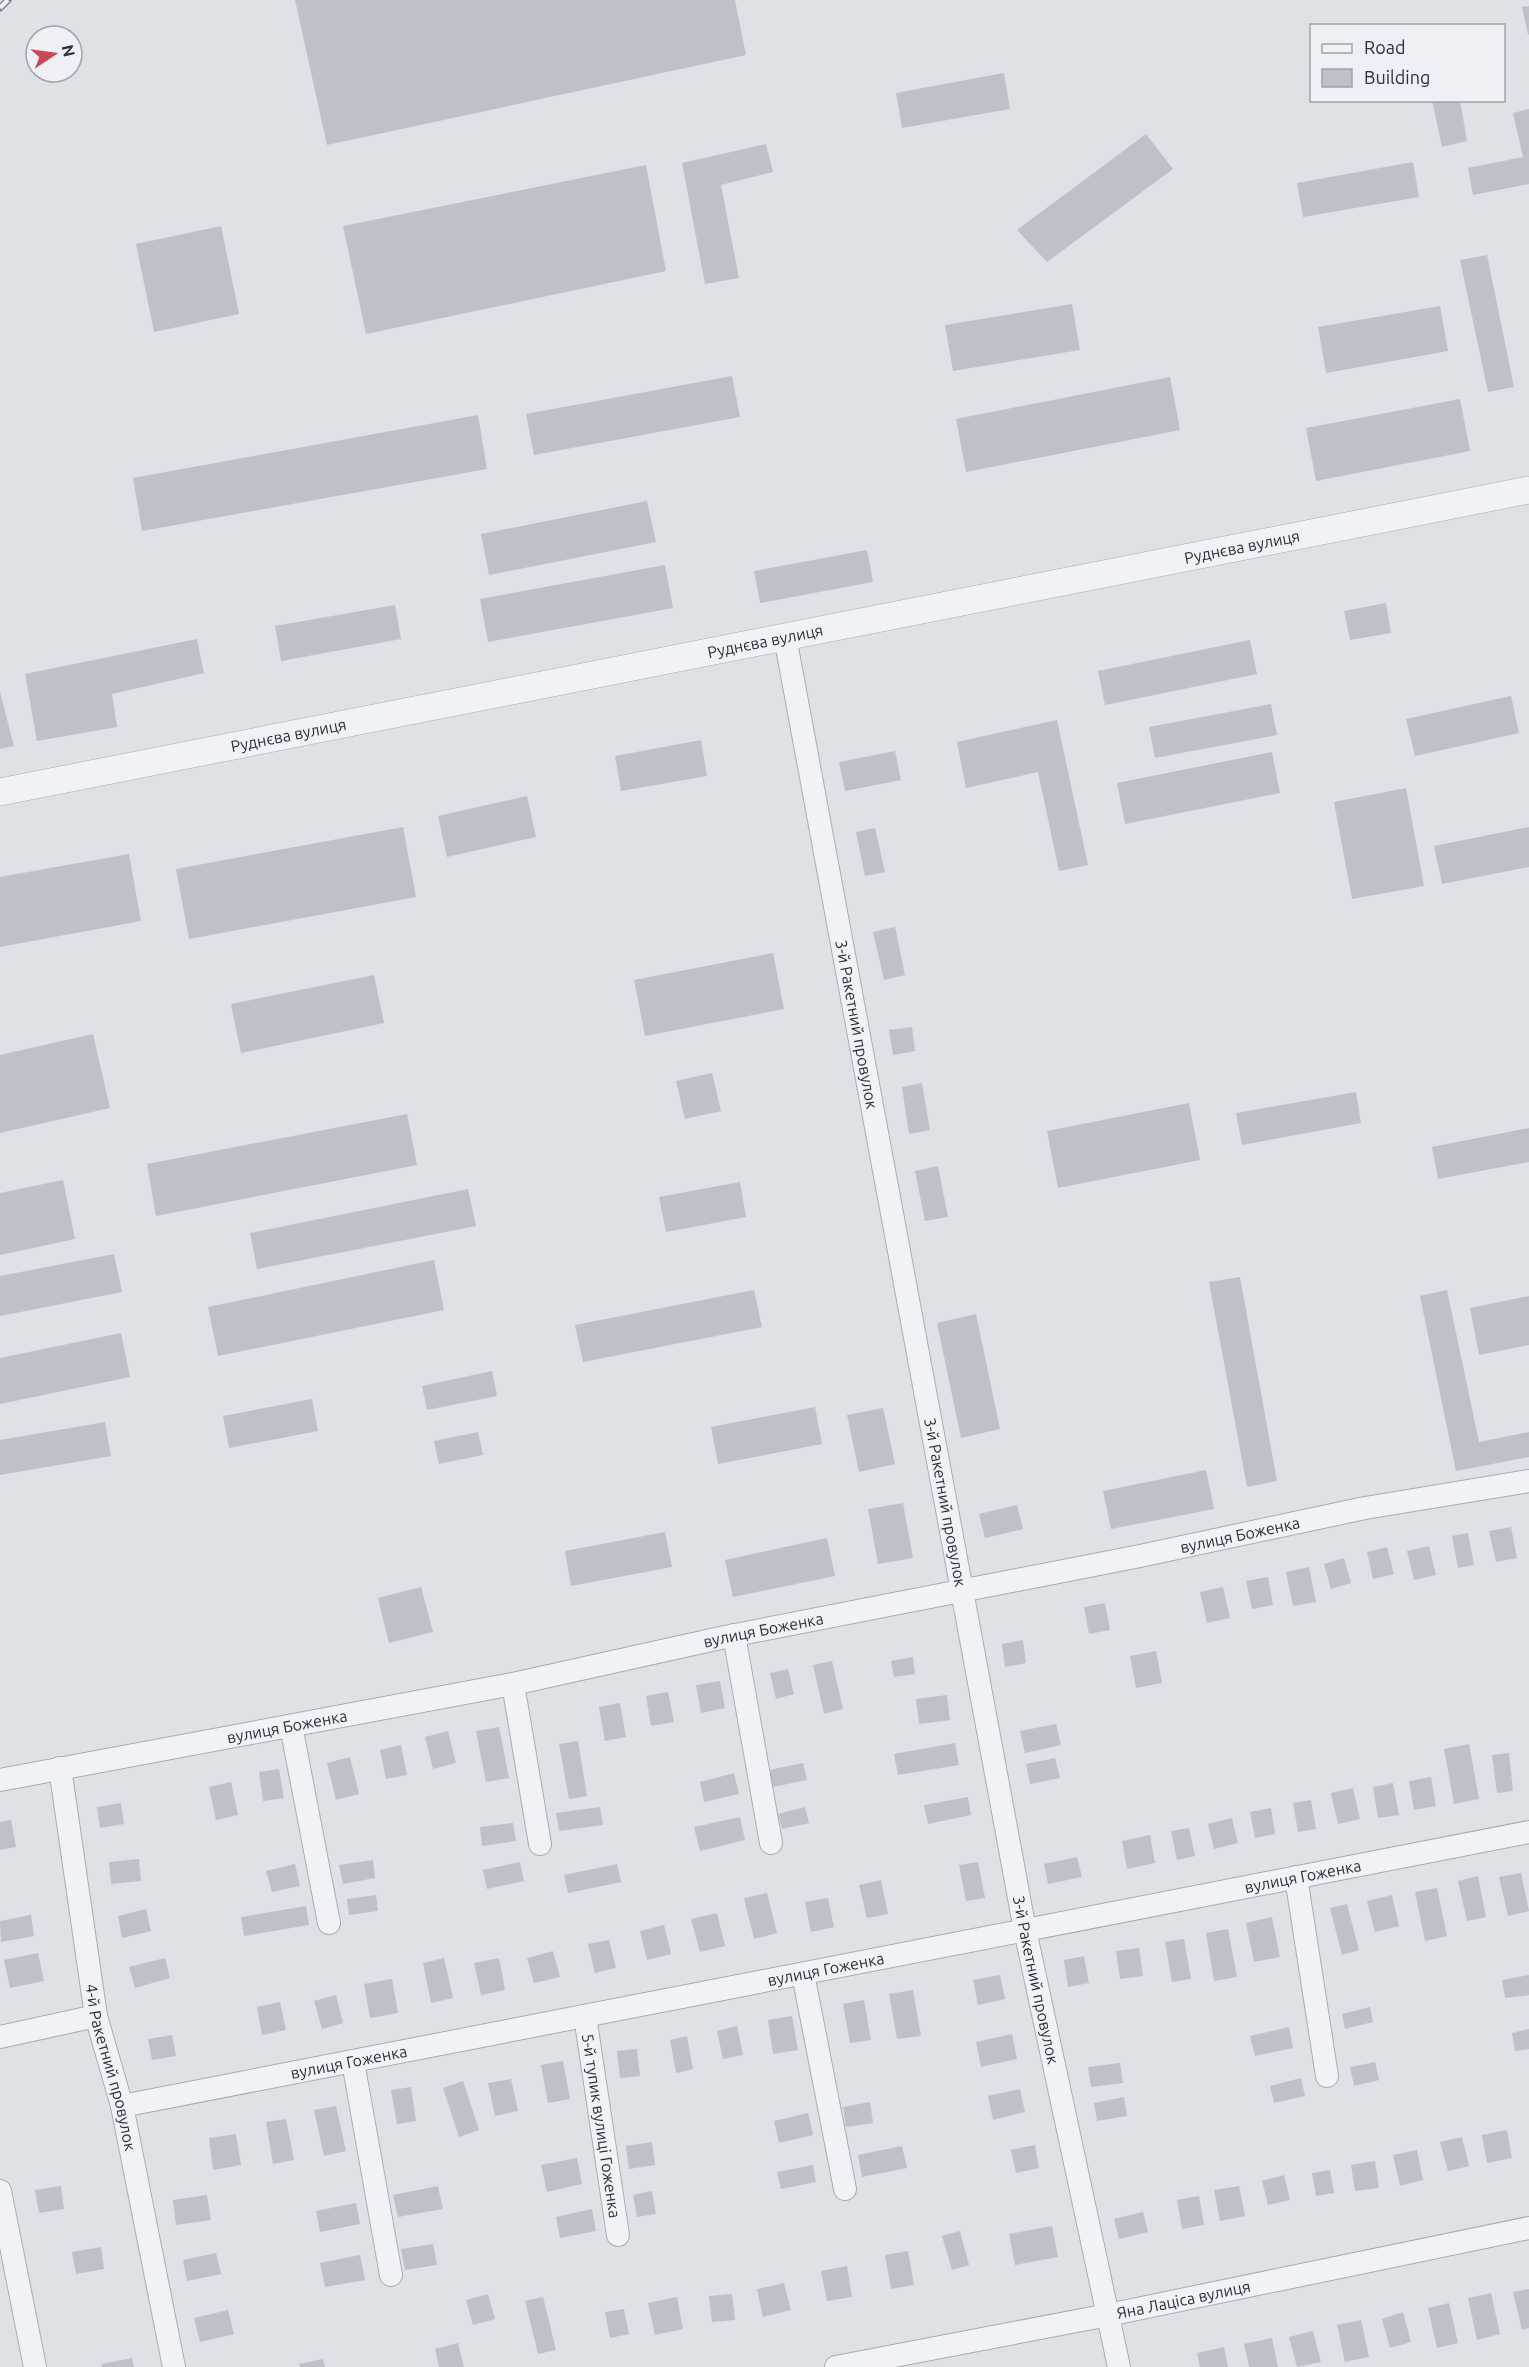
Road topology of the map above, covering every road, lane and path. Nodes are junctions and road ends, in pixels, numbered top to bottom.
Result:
1 (1529, 490) edge
2 (785, 637) junction
3 (0, 792) edge
4 (1529, 1481) edge
5 (964, 1591) junction
6 (735, 1635) junction
7 (513, 1684) junction
8 (291, 1726) junction
9 (60, 1768) junction
10 (0, 1780) edge
11 (1529, 1832) edge
12 (771, 1842) dead end
13 (540, 1844) dead end
14 (1296, 1877) junction
15 (328, 1923) dead end
16 (1025, 1930) junction
17 (803, 1974) junction
18 (96, 2016) junction
19 (585, 2016) junction
20 (0, 2037) edge
21 (353, 2062) junction
22 (1327, 2076) dead end
23 (122, 2106) junction
24 (844, 2189) dead end
25 (0, 2191) edge
26 (1529, 2228) edge
27 (618, 2235) dead end
28 (391, 2275) dead end
29 (1108, 2315) junction
30 (35, 2367) edge
31 (174, 2367) edge
32 (836, 2367) edge
33 (1119, 2367) edge

1 - 2 street, Руднєва вулиця
2 - 3 street, Руднєва вулиця
2 - 5 street, 3-й Ракетний провулок
4 - 5 street, вулиця Боженка
5 - 6 street, вулиця Боженка
5 - 16 street, 3-й Ракетний провулок
6 - 7 street, вулиця Боженка
6 - 12 street
7 - 8 street, вулиця Боженка
7 - 13 street
8 - 9 street, вулиця Боженка
8 - 15 street
9 - 10 street, вулиця Боженка
9 - 18 street, 4-й Ракетний провулок
11 - 14 street, вулиця Гоженка
14 - 16 street, вулиця Гоженка
14 - 22 street
16 - 17 street, вулиця Гоженка
16 - 29 street, 3-й Ракетний провулок
17 - 19 street, вулиця Гоженка
17 - 24 street
18 - 20 street
18 - 23 street, 4-й Ракетний провулок
19 - 21 street, вулиця Гоженка
19 - 27 street, 5-й тупик вулиці Гоженка
21 - 23 street, вулиця Гоженка
21 - 28 street
23 - 31 street, 4-й Ракетний провулок
25 - 30 street
26 - 29 street, Яна Лаціса вулиця
29 - 32 street, Яна Лаціса вулиця
29 - 33 street, 3-й Ракетний провулок

